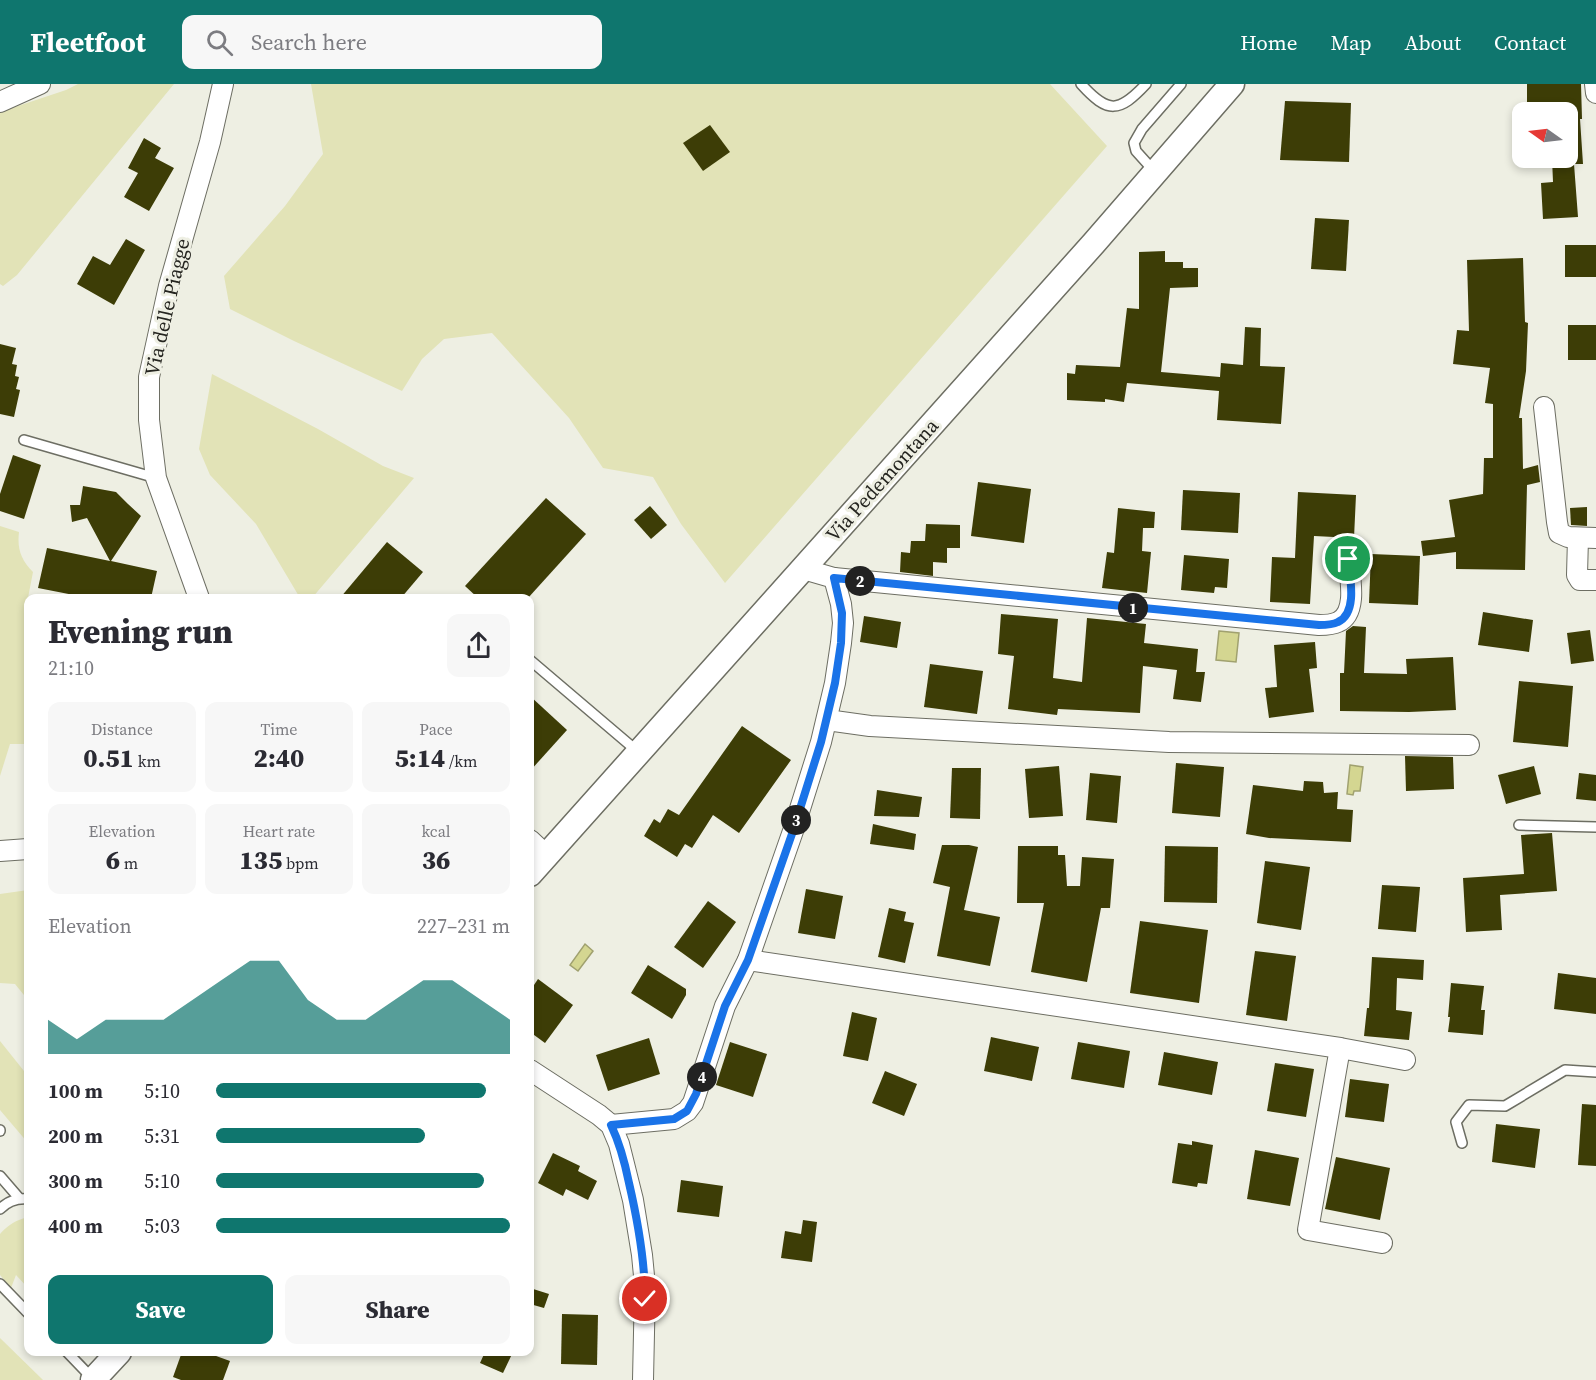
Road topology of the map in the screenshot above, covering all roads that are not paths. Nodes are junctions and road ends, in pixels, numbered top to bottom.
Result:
1 (40, 84) edge
2 (223, 84) edge
3 (1081, 84) edge
4 (1146, 84) edge
5 (1181, 84) edge
6 (1232, 84) edge
7 (1595, 84) edge
8 (1596, 93) edge
9 (0, 102) edge
10 (1155, 172) junction
11 (1544, 407) dead end
12 (24, 440) dead end
13 (156, 478) junction
14 (1587, 538) edge
15 (1348, 559) dead end
16 (803, 569) junction
17 (834, 578) junction
18 (1596, 580) edge
19 (199, 594) edge
20 (534, 663) edge
21 (827, 720) junction
22 (1468, 745) dead end
23 (639, 752) junction
24 (1519, 825) dead end
25 (1596, 827) edge
26 (538, 848) edge
27 (24, 849) edge
28 (0, 851) edge
29 (748, 960) junction
30 (1340, 1048) junction
31 (1405, 1060) dead end
32 (1596, 1072) edge
33 (534, 1073) edge
34 (611, 1125) junction
35 (1462, 1143) dead end
36 (0, 1176) edge
37 (24, 1199) edge
38 (0, 1209) edge
39 (1382, 1243) dead end
40 (0, 1284) edge
41 (24, 1309) edge
42 (71, 1356) edge
43 (115, 1356) edge
44 (94, 1380) edge
45 (643, 1380) edge

1 - 9 street
2 - 13 street, Via delle Piagge
3 - 4 lane
5 - 10 lane
6 - 10 street, Via Pedemontana
7 - 8 street
10 - 16 street, Via Pedemontana
11 - 14 street
12 - 13 lane
13 - 19 street, Via delle Piagge
14 - 18 street
15 - 17 street
16 - 17 street
16 - 23 street, Via Pedemontana
17 - 21 street
20 - 23 lane
21 - 22 street
21 - 29 street
23 - 26 street, Via Pedemontana
24 - 25 lane
27 - 28 street
29 - 30 street
29 - 34 street
30 - 31 street
30 - 39 street
32 - 35 lane
33 - 34 street
34 - 45 street
36 - 37 lane
37 - 38 lane
40 - 41 lane
42 - 44 lane
43 - 44 street

